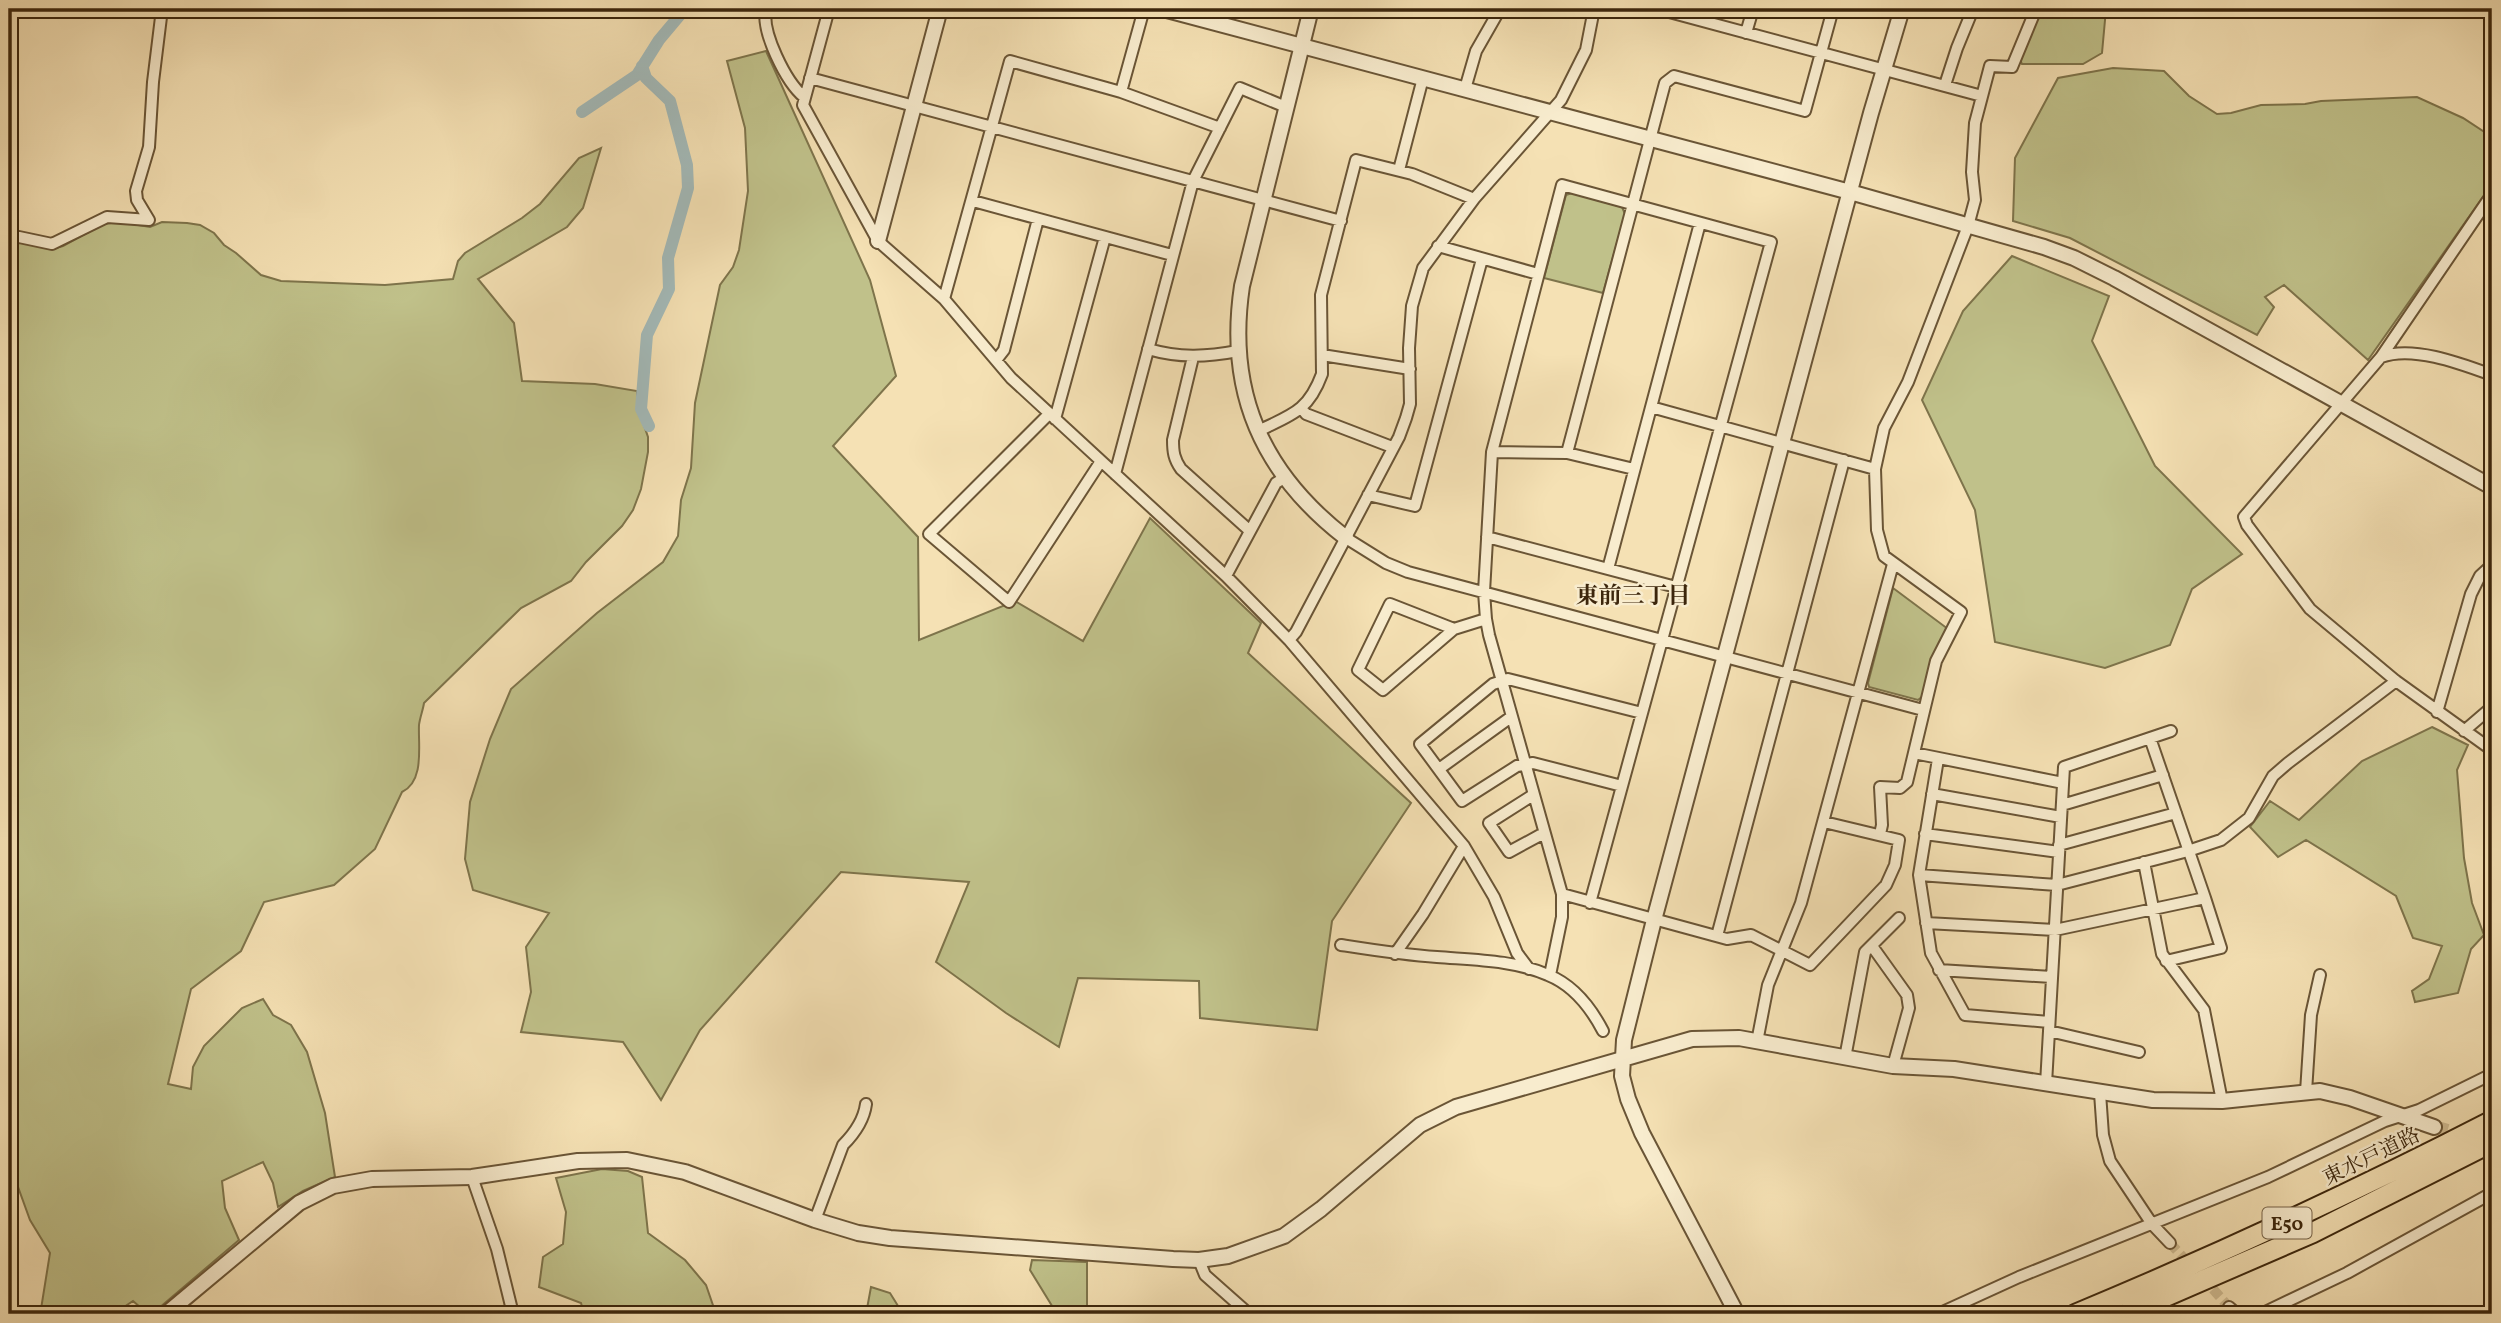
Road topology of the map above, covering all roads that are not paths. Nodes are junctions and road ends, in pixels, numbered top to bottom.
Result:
1 (162, 9) edge
2 (766, 9) edge
3 (829, 9) edge
4 (940, 9) edge
5 (1144, 9) edge
6 (1163, 9) edge
7 (1311, 9) edge
8 (1500, 9) edge
9 (1594, 9) edge
10 (1658, 9) edge
11 (1752, 9) edge
12 (1833, 9) edge
13 (1902, 9) edge
14 (1973, 9) edge
15 (2036, 9) edge
16 (1746, 33) junction
17 (1301, 46) junction
18 (1820, 52) junction
19 (1883, 69) junction
20 (810, 78) junction
21 (1423, 78) junction
22 (1945, 86) junction
23 (1465, 89) junction
24 (1121, 92) junction
25 (1982, 96) junction
26 (804, 97) junction
27 (913, 106) junction
28 (1286, 107) junction
29 (1551, 112) junction
30 (992, 127) junction
31 (1220, 128) junction
32 (1650, 140) junction
33 (1399, 170) junction
34 (1193, 181) junction
35 (1850, 192) junction
36 (1474, 199) junction
37 (2492, 199) edge
38 (1263, 200) junction
39 (973, 201) junction
40 (1633, 203) junction
41 (1038, 219) junction
42 (1340, 221) junction
43 (1700, 223) junction
44 (1968, 226) junction
45 (1105, 237) junction
46 (9, 238) edge
47 (878, 241) junction
48 (1438, 246) junction
49 (1172, 255) junction
50 (1482, 259) junction
51 (1538, 274) junction
52 (944, 299) junction
53 (1148, 349) junction
54 (1238, 351) junction
55 (1322, 355) junction
56 (1193, 357) junction
57 (2381, 357) junction
58 (997, 359) junction
59 (1410, 369) junction
60 (2492, 375) edge
61 (2340, 405) junction
62 (1651, 407) junction
63 (1302, 409) junction
64 (1052, 416) junction
65 (1720, 426) junction
66 (1258, 431) junction
67 (1782, 443) junction
68 (1392, 447) junction
69 (1492, 452) junction
70 (1567, 453) junction
71 (1844, 460) junction
72 (1101, 461) junction
73 (1634, 469) junction
74 (1875, 469) junction
75 (1115, 474) junction
76 (1284, 478) junction
77 (2492, 487) edge
78 (1368, 495) junction
79 (1250, 531) junction
80 (1487, 537) junction
81 (1346, 538) junction
82 (1893, 564) junction
83 (2492, 565) edge
84 (1608, 569) junction
85 (1226, 576) junction
86 (1676, 587) junction
87 (1484, 593) junction
88 (1486, 619) junction
89 (1454, 629) junction
90 (1289, 640) junction
91 (1662, 641) junction
92 (1724, 658) junction
93 (1787, 674) junction
94 (1501, 680) junction
95 (2396, 681) junction
96 (1859, 693) junction
97 (2492, 707) edge
98 (1923, 710) junction
99 (2437, 712) junction
100 (1642, 713) junction
101 (1511, 717) junction
102 (2171, 731) dead end
103 (2465, 731) junction
104 (2150, 738) junction
105 (2492, 750) edge
106 (1914, 753) junction
107 (1938, 758) junction
108 (1524, 764) junction
109 (1439, 769) junction
110 (2163, 775) junction
111 (2063, 783) junction
112 (1622, 786) junction
113 (1932, 794) junction
114 (1533, 795) junction
115 (2061, 811) junction
116 (2176, 813) junction
117 (1824, 822) junction
118 (1544, 833) junction
119 (1880, 834) junction
120 (1925, 834) junction
121 (1464, 846) junction
122 (2059, 848) junction
123 (2188, 851) junction
124 (2144, 862) junction
125 (1919, 874) junction
126 (2057, 885) junction
127 (1562, 894) junction
128 (2205, 898) junction
129 (1590, 902) junction
130 (2153, 910) junction
131 (1899, 918) dead end
132 (1654, 920) junction
133 (1926, 923) junction
134 (2054, 930) junction
135 (1717, 936) junction
136 (1341, 945) dead end
137 (1872, 946) junction
138 (1782, 951) junction
139 (1395, 954) junction
140 (2166, 961) junction
141 (1529, 969) junction
142 (1939, 970) junction
143 (1550, 975) junction
144 (2320, 975) dead end
145 (2052, 977) junction
146 (2049, 1027) junction
147 (1603, 1031) dead end
148 (1757, 1042) junction
149 (2139, 1052) dead end
150 (1845, 1058) junction
151 (1622, 1059) junction
152 (1892, 1066) junction
153 (2492, 1074) edge
154 (2046, 1084) junction
155 (2306, 1092) junction
156 (2100, 1093) junction
157 (2222, 1101) junction
158 (866, 1104) dead end
159 (2400, 1116) junction
160 (2492, 1121) edge
161 (2434, 1127) tunnel mouth
162 (2492, 1142) edge
163 (472, 1177) junction
164 (2492, 1193) edge
165 (815, 1220) junction
166 (2152, 1224) junction
167 (2170, 1243) tunnel mouth
168 (1199, 1260) junction
169 (166, 1314) edge
170 (513, 1314) edge
171 (1249, 1314) edge
172 (1737, 1314) edge
173 (1938, 1314) edge
174 (2076, 1314) edge
175 (2125, 1314) edge
176 (2262, 1314) edge

1 - 46 street
2 - 26 street
3 - 20 street
4 - 27 street
5 - 24 street
6 - 17 street
7 - 17 street
8 - 23 street
9 - 29 street
10 - 16 street
11 - 16 street
12 - 18 street
13 - 19 street
14 - 22 street
15 - 25 street
16 - 18 street
17 - 21 street
17 - 28 street
18 - 19 street
18 - 32 street
19 - 22 street
19 - 35 street
20 - 26 street
20 - 27 street
21 - 23 street
21 - 33 street
22 - 25 street
23 - 29 street
24 - 30 street
24 - 31 street
25 - 44 street
26 - 47 street
27 - 30 street
27 - 47 street
28 - 31 street
28 - 38 street
29 - 32 street
29 - 36 street
30 - 34 street
30 - 39 street
31 - 34 street
32 - 35 street
32 - 40 street
33 - 36 street
33 - 42 street
34 - 38 street
34 - 49 street
35 - 44 street
35 - 67 street
36 - 48 street
37 - 57 street
38 - 42 street
38 - 54 street
39 - 41 street
39 - 52 street
40 - 43 street
40 - 51 street
40 - 70 street
41 - 45 street
41 - 58 street
42 - 55 street
43 - 62 street
43 - 65 street
44 - 61 street
44 - 74 street
45 - 49 street
45 - 64 street
47 - 52 street
48 - 50 street
48 - 59 street
49 - 53 street
50 - 51 street
50 - 78 street
51 - 69 street
52 - 58 street
53 - 56 street
53 - 75 street
54 - 56 street
54 - 66 street
55 - 59 street
55 - 63 street
56 - 79 street
57 - 60 street
57 - 61 street
58 - 64 street
59 - 68 street
61 - 77 street
61 - 95 street
62 - 65 street
62 - 73 street
63 - 66 street
63 - 68 street
64 - 72 street
64 - 72 street
65 - 67 street
65 - 86 street
66 - 76 street
67 - 71 street
67 - 92 street
68 - 78 street
69 - 70 street
69 - 80 street
70 - 73 street
71 - 74 street
71 - 93 street
72 - 75 street
73 - 84 street
74 - 82 street
75 - 85 street
76 - 79 street
76 - 81 street
78 - 81 street
79 - 85 street
80 - 84 street
80 - 87 street
81 - 87 street
81 - 90 street
82 - 96 street
82 - 98 street
83 - 99 street
84 - 86 street
85 - 90 street
86 - 91 street
87 - 88 street
87 - 91 street
88 - 89 street
88 - 94 street
89 - 89 street
90 - 121 street
91 - 92 street
91 - 100 street
92 - 93 street
92 - 132 street
93 - 96 street
93 - 135 street
94 - 100 street
94 - 101 street
94 - 109 street
95 - 99 street
95 - 123 street
96 - 98 street
96 - 117 street
97 - 103 street
98 - 106 street
99 - 103 street
100 - 112 street
101 - 108 street
101 - 109 street
102 - 104 street
103 - 105 street
104 - 110 street
104 - 111 street
106 - 107 street
106 - 119 street
107 - 111 street
107 - 113 street
108 - 109 street
108 - 112 street
108 - 114 street
110 - 115 street
110 - 116 street
111 - 115 street
112 - 129 street
113 - 115 street
113 - 120 street
114 - 118 street
114 - 118 street
115 - 122 street
116 - 122 street
116 - 123 street
117 - 119 street
117 - 138 street
118 - 127 street
119 - 138 street
120 - 122 street
120 - 125 street
121 - 139 street
121 - 141 street
122 - 126 street
123 - 124 street
123 - 128 street
124 - 126 street
124 - 130 street
125 - 126 street
125 - 133 street
126 - 134 street
127 - 129 street
127 - 143 street
128 - 130 street
128 - 140 street
129 - 132 street
130 - 134 street
130 - 140 street
131 - 137 street
132 - 135 street
132 - 151 street
133 - 134 street
133 - 142 street
134 - 145 street
135 - 138 street
136 - 139 street
137 - 150 street
137 - 152 street
138 - 148 street
139 - 141 street
140 - 157 street
141 - 143 street
142 - 145 street
142 - 146 street
143 - 147 street
144 - 155 street
145 - 146 street
146 - 149 street
146 - 154 street
148 - 150 street
148 - 151 street
150 - 152 street
151 - 168 street
151 - 172 street
152 - 154 street
153 - 159 street
154 - 156 street
155 - 157 street
155 - 159 street
156 - 157 street
156 - 166 street
158 - 165 street
159 - 161 street
159 - 166 street
160 - 174 highway, 東水戸道路 / E50
162 - 175 highway, 東水戸道路 / E50
163 - 165 street
163 - 169 street
163 - 170 street
164 - 176 street
165 - 168 street
166 - 167 street
166 - 173 street
168 - 171 street

